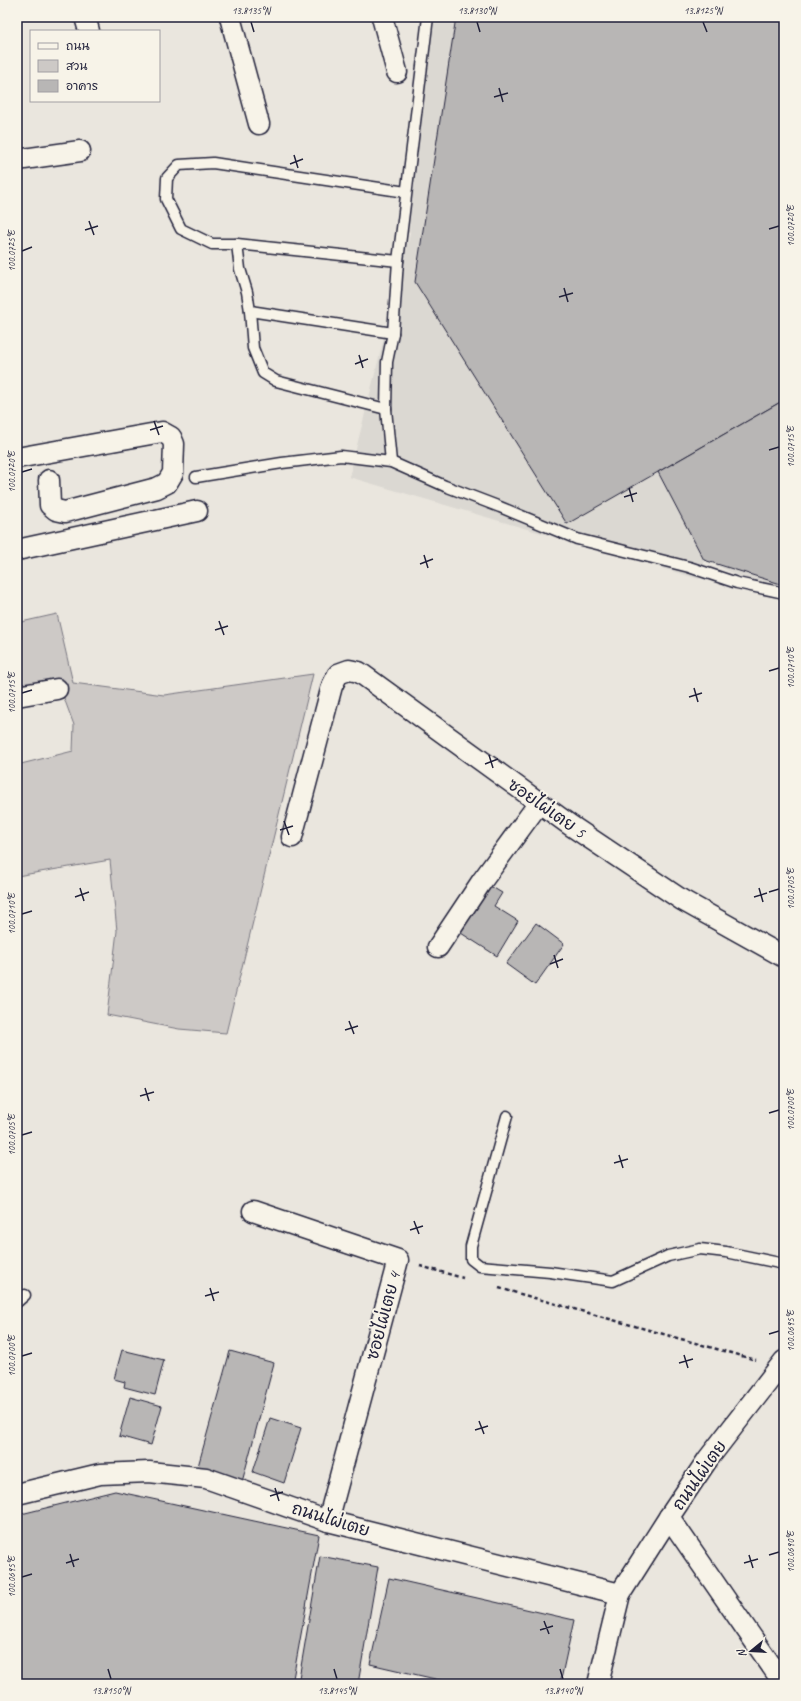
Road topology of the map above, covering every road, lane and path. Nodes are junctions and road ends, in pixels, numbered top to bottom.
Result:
1 (85, 17) edge
2 (230, 17) edge
3 (382, 17) edge
4 (428, 17) edge
5 (89, 30) edge
6 (397, 72) dead end
7 (259, 124) dead end
8 (80, 151) dead end
9 (17, 160) edge
10 (406, 192) junction
11 (237, 244) junction
12 (398, 261) junction
13 (250, 311) junction
14 (393, 333) junction
15 (386, 409) junction
16 (17, 458) edge
17 (391, 462) junction
18 (196, 477) dead end
19 (49, 480) dead end
20 (197, 512) dead end
21 (17, 550) edge
22 (784, 592) edge
23 (57, 688) dead end
24 (17, 696) edge
25 (538, 803) junction
26 (292, 838) dead end
27 (438, 947) dead end
28 (784, 957) edge
29 (507, 1116) dead end
30 (253, 1211) dead end
31 (398, 1260) junction
32 (784, 1264) edge
33 (467, 1279) dead end
34 (498, 1288) dead end
35 (25, 1295) dead end
36 (17, 1302) edge
37 (782, 1364) edge
38 (17, 1494) edge
39 (669, 1517) junction
40 (328, 1521) junction
41 (620, 1594) junction
42 (598, 1684) edge
43 (784, 1684) edge

1 - 5 street
2 - 7 street
3 - 6 street
4 - 10 lane
8 - 9 street
10 - 11 lane
10 - 12 lane
11 - 12 lane
11 - 13 lane
12 - 14 lane
13 - 14 lane
13 - 15 lane
14 - 15 lane
15 - 17 lane
16 - 19 street
17 - 18 lane
17 - 22 lane
20 - 21 street
23 - 24 street
25 - 26 street, ซอยไผ่เตย 5
25 - 27 street
25 - 28 street, ซอยไผ่เตย 5
29 - 32 lane
30 - 31 street, ซอยไผ่เตย 4
31 - 33 path
31 - 40 street, ซอยไผ่เตย 4
34 - 37 path
35 - 36 lane
37 - 39 street, ถนนไผ่เตย
38 - 40 street, ถนนไผ่เตย
39 - 41 street, ถนนไผ่เตย
39 - 43 street
40 - 41 street, ถนนไผ่เตย
41 - 42 street, ถนนไผ่เตย

